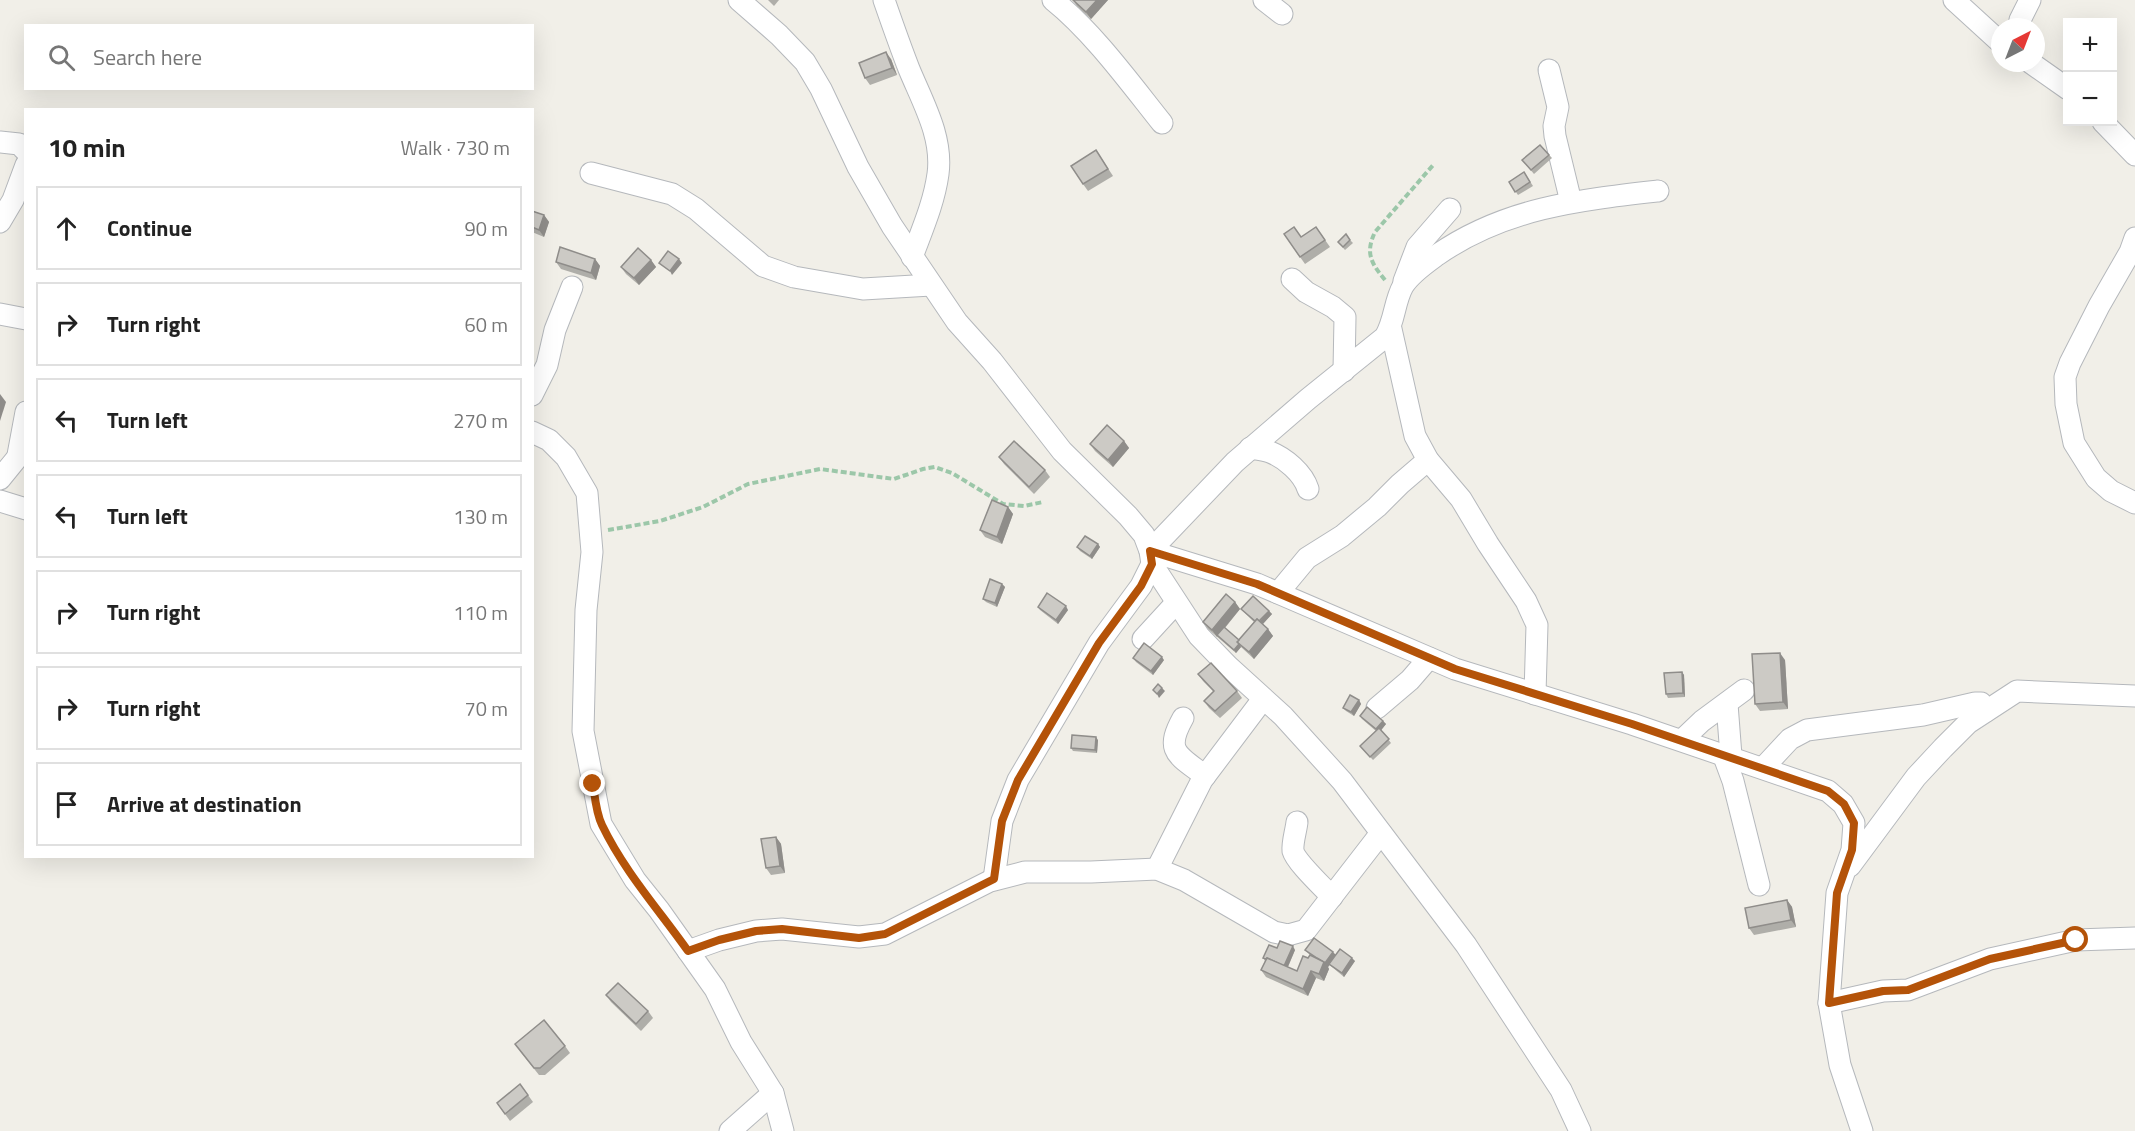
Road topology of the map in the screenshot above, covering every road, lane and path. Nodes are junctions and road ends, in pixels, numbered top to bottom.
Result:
1 (739, 0) edge
2 (884, 0) edge
3 (1053, 0) edge
4 (1264, 0) edge
5 (1954, 0) edge
6 (2030, 0) edge
7 (1282, 14) dead end
8 (2021, 18) edge
9 (1991, 34) edge
10 (1549, 70) dead end
11 (2043, 72) edge
12 (2063, 86) edge
13 (1162, 123) dead end
14 (2107, 126) edge
15 (0, 142) edge
16 (24, 149) edge
17 (2135, 155) edge
18 (1434, 165) dead end
19 (24, 170) edge
20 (591, 173) dead end
21 (1658, 191) dead end
22 (1571, 202) junction
23 (1450, 209) dead end
24 (0, 222) edge
25 (2135, 238) edge
26 (912, 257) junction
27 (1292, 279) dead end
28 (931, 285) junction
29 (572, 287) dead end
30 (1401, 291) junction
31 (0, 314) edge
32 (24, 319) edge
33 (1390, 329) junction
34 (1344, 371) junction
35 (534, 391) edge
36 (24, 432) edge
37 (534, 433) edge
38 (1250, 448) junction
39 (22, 451) edge
40 (1428, 460) junction
41 (0, 479) edge
42 (1308, 489) dead end
43 (0, 501) edge
44 (1044, 502) dead end
45 (2135, 502) edge
46 (24, 508) edge
47 (591, 531) junction
48 (1151, 558) junction
49 (1278, 593) junction
50 (1176, 603) junction
51 (1143, 639) dead end
52 (1429, 658) junction
53 (1744, 690) dead end
54 (1535, 694) junction
55 (2135, 696) edge
56 (1263, 699) junction
57 (1727, 704) junction
58 (1377, 708) dead end
59 (1986, 711) junction
60 (1183, 718) dead end
61 (1683, 740) junction
62 (1727, 755) junction
63 (1762, 768) junction
64 (1205, 776) junction
65 (1297, 822) dead end
66 (1382, 833) junction
67 (1157, 869) junction
68 (1844, 873) junction
69 (994, 879) junction
70 (1759, 885) dead end
71 (1332, 897) junction
72 (2135, 938) edge
73 (688, 951) junction
74 (1829, 1003) junction
75 (773, 1093) junction
76 (730, 1131) edge
77 (783, 1131) edge
78 (1580, 1131) edge
79 (1862, 1131) edge

1 - 26 street
2 - 26 street
3 - 13 street
4 - 7 street
5 - 9 street
6 - 8 street
10 - 22 street
11 - 12 street
14 - 17 street
15 - 16 street
18 - 30 path
19 - 24 street
20 - 28 street
21 - 22 street
22 - 30 street
23 - 30 street
25 - 45 street
26 - 28 street
27 - 34 street
28 - 48 street
29 - 35 street
30 - 33 street
31 - 32 street
33 - 34 street
33 - 40 street
34 - 38 street
36 - 39 street
37 - 47 street
38 - 42 street
38 - 48 street
39 - 41 street
40 - 49 street
40 - 54 street
43 - 46 street
44 - 47 path
47 - 73 street
48 - 49 street
48 - 50 street
48 - 69 street
49 - 52 street
50 - 51 street
50 - 56 street
52 - 54 street
52 - 58 street
53 - 57 street
54 - 61 street
55 - 59 street
56 - 64 street
56 - 66 street
57 - 61 street
57 - 62 street
59 - 63 street
59 - 68 street
60 - 64 street
61 - 62 street
62 - 63 street
62 - 70 street
63 - 68 street
64 - 67 street
65 - 71 street
66 - 71 street
66 - 78 street
67 - 69 street
67 - 71 street
68 - 74 street
69 - 73 street
72 - 74 street
73 - 75 street
74 - 79 street
75 - 76 street
75 - 77 street

